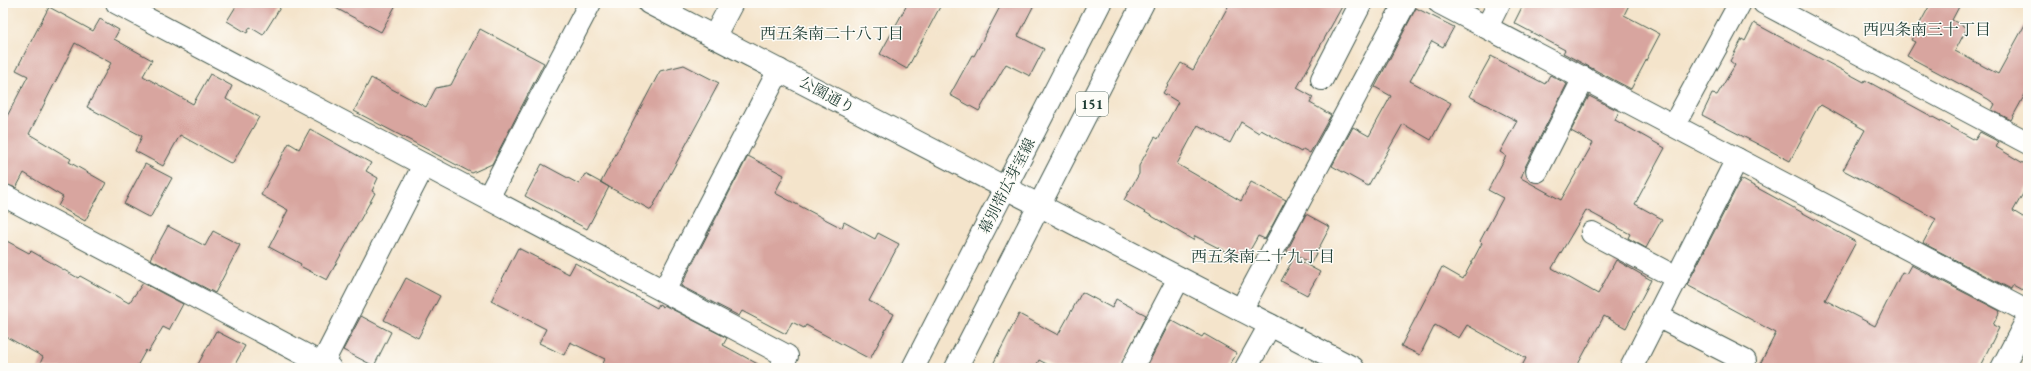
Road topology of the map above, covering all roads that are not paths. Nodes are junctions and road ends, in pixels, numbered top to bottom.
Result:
1 (117, 3) edge
2 (590, 3) edge
3 (649, 3) edge
4 (732, 3) edge
5 (1100, 3) edge
6 (1143, 3) edge
7 (1361, 3) edge
8 (1405, 3) edge
9 (1440, 3) edge
10 (1499, 3) edge
11 (1740, 3) edge
12 (1764, 3) edge
13 (1487, 28) junction
14 (714, 37) junction
15 (779, 70) junction
16 (1584, 78) junction
17 (1322, 79) dead end
18 (1674, 125) junction
19 (2028, 143) edge
20 (1738, 159) junction
21 (424, 165) junction
22 (1537, 171) dead end
23 (1005, 188) junction
24 (3, 195) edge
25 (488, 198) junction
26 (1040, 206) junction
27 (1592, 233) dead end
28 (1179, 278) junction
29 (1677, 278) junction
30 (664, 291) junction
31 (1240, 310) junction
32 (2028, 312) edge
33 (1657, 316) junction
34 (2028, 318) edge
35 (1270, 325) junction
36 (1745, 361) dead end
37 (324, 367) edge
38 (781, 368) edge
39 (913, 368) edge
40 (956, 368) edge
41 (1132, 368) edge
42 (1246, 368) edge
43 (1353, 368) edge
44 (1631, 368) edge
45 (2002, 368) edge

1 - 21 street
2 - 25 street
3 - 14 street, 公園通り
4 - 14 street
5 - 23 street, 幕別帯広芽室線 / 151
6 - 26 street, 151
7 - 17 street
8 - 31 street
9 - 13 street
10 - 13 street
11 - 18 street
12 - 19 street
13 - 16 street
14 - 15 street, 公園通り
15 - 23 street, 公園通り
15 - 30 street
16 - 18 street
16 - 22 street
18 - 20 street
20 - 29 street
20 - 32 street
21 - 25 street
21 - 37 street
23 - 26 street, 公園通り
23 - 39 street, 幕別帯広芽室線 / 151
24 - 37 street
25 - 30 street
26 - 28 street, 公園通り
26 - 40 street, 151
27 - 29 street
28 - 31 street, 公園通り
28 - 41 street
29 - 33 street
30 - 38 street
31 - 35 street, 公園通り
33 - 36 street
33 - 44 street
34 - 45 street
35 - 42 street
35 - 43 street, 公園通り

